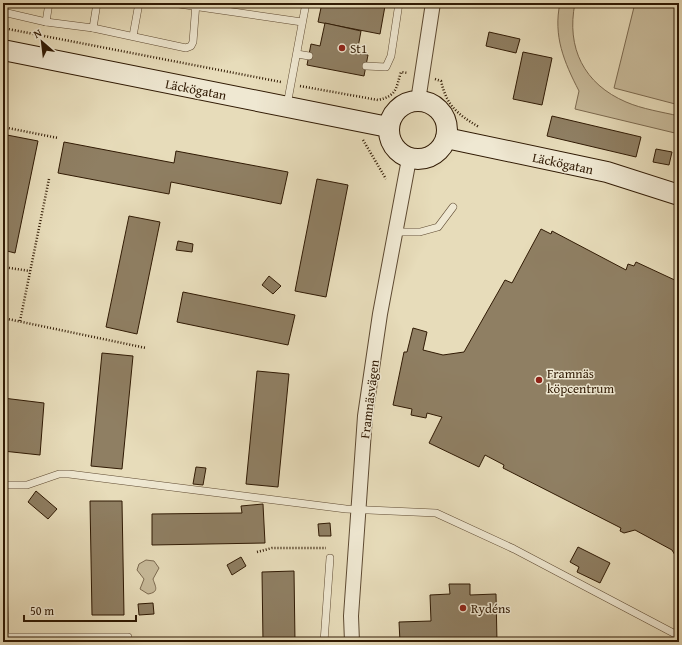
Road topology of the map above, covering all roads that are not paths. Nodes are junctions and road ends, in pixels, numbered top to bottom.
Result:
1 (49, 3) edge
2 (97, 3) edge
3 (138, 3) edge
4 (172, 3) edge
5 (306, 3) edge
6 (399, 3) edge
7 (434, 3) edge
8 (196, 5) edge
9 (3, 12) edge
10 (46, 22) junction
11 (302, 22) junction
12 (93, 28) junction
13 (133, 36) junction
14 (3, 50) edge
15 (297, 54) junction
16 (309, 56) dead end
17 (366, 66) dead end
18 (418, 101) junction
19 (286, 107) junction
20 (388, 127) junction
21 (446, 138) junction
22 (409, 159) junction
23 (679, 195) edge
24 (453, 207) dead end
25 (396, 232) junction
26 (3, 485) edge
27 (358, 510) junction
28 (330, 558) dead end
29 (3, 561) edge
30 (679, 636) edge
31 (128, 638) dead end
32 (5, 640) edge
33 (324, 642) edge
34 (352, 642) edge

1 - 10 lane
2 - 12 lane
3 - 13 lane
4 - 8 lane
5 - 11 lane
6 - 17 lane
7 - 18 street
8 - 11 lane
8 - 13 lane
9 - 10 lane
10 - 12 lane
11 - 15 lane
12 - 13 lane
14 - 19 main road, Läckögatan
15 - 16 lane
15 - 19 lane
18 - 20 main road
18 - 21 main road
19 - 20 main road, Läckögatan
20 - 22 main road
21 - 22 main road
21 - 23 main road, Läckögatan
22 - 25 street, Framnäsvägen
24 - 25 lane
25 - 27 street, Framnäsvägen
26 - 27 lane
27 - 30 lane
27 - 34 street, Framnäsvägen
28 - 33 lane
29 - 32 lane
31 - 32 lane

